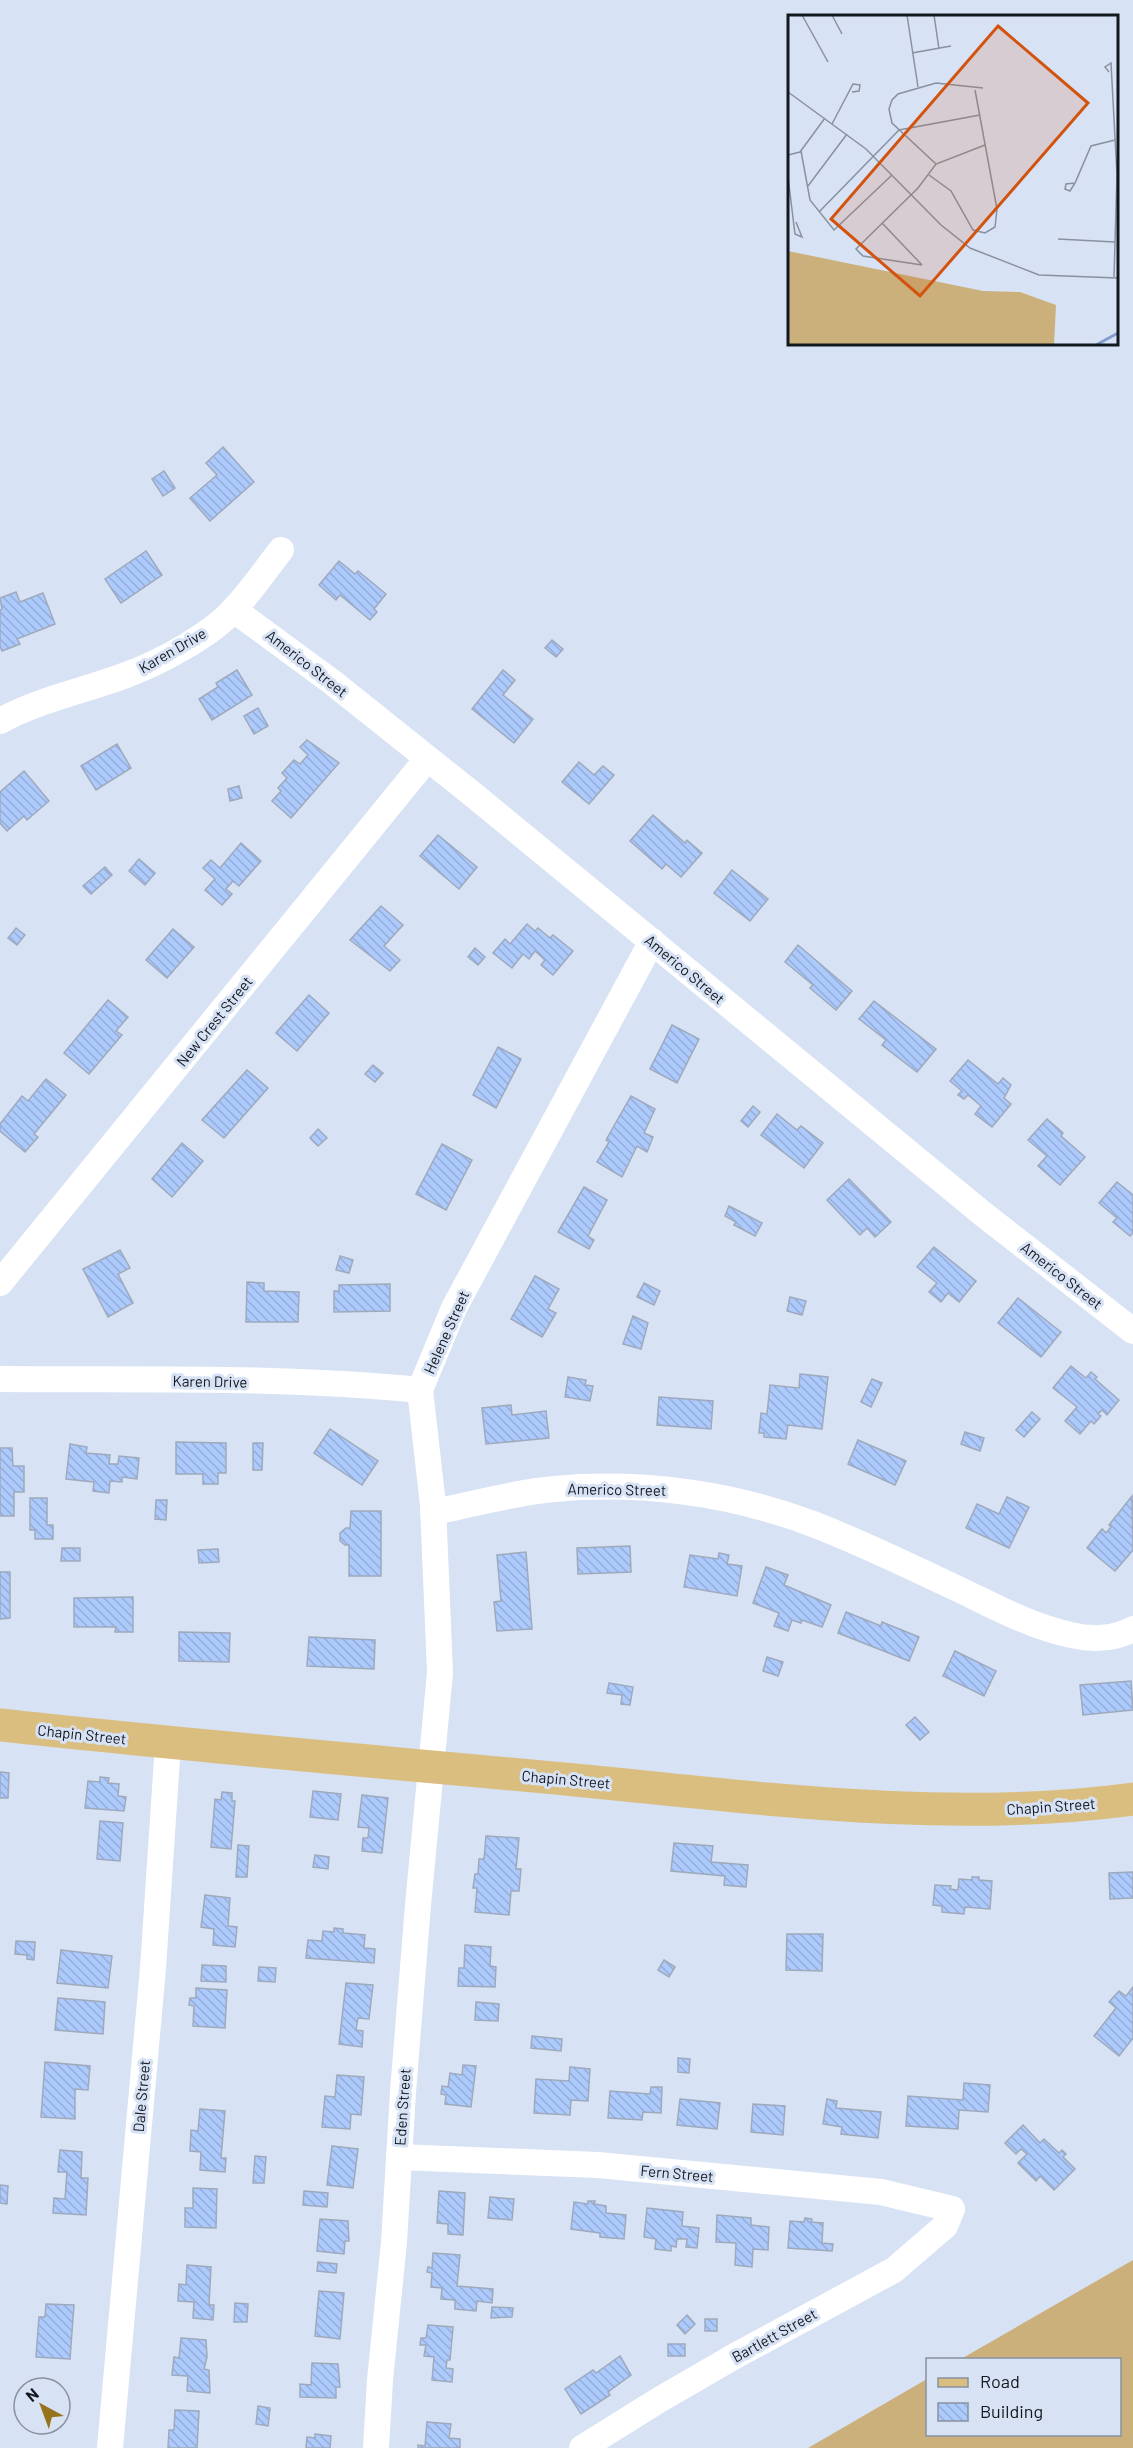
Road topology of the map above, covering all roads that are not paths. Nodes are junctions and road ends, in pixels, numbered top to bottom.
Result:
1 (281, 550) dead end
2 (234, 610) junction
3 (0, 720) edge
4 (427, 759) junction
5 (652, 941) junction
6 (0, 1283) edge
7 (1133, 1331) edge
8 (0, 1379) edge
9 (420, 1390) junction
10 (434, 1512) junction
11 (1133, 1629) edge
12 (0, 1725) edge
13 (168, 1744) junction
14 (430, 1766) junction
15 (1133, 1799) edge
16 (399, 2157) junction
17 (952, 2209) joint
18 (110, 2448) edge
19 (376, 2448) edge
20 (582, 2448) edge

1 - 2 street, Karen Drive
2 - 3 street, Karen Drive
2 - 4 street, Americo Street
4 - 5 street, Americo Street
4 - 6 street, New Crest Street
5 - 7 street, Americo Street
5 - 9 street, Helene Street
8 - 9 street, Karen Drive
9 - 10 street, Helene Street
10 - 11 street, Americo Street
10 - 14 street, Helene Street
12 - 13 main road, Chapin Street
13 - 14 main road, Chapin Street
13 - 18 street, Dale Street
14 - 15 main road, Chapin Street
14 - 16 street, Eden Street
16 - 17 street, Fern Street
16 - 19 street, Eden Street
17 - 20 street, Bartlett Street

